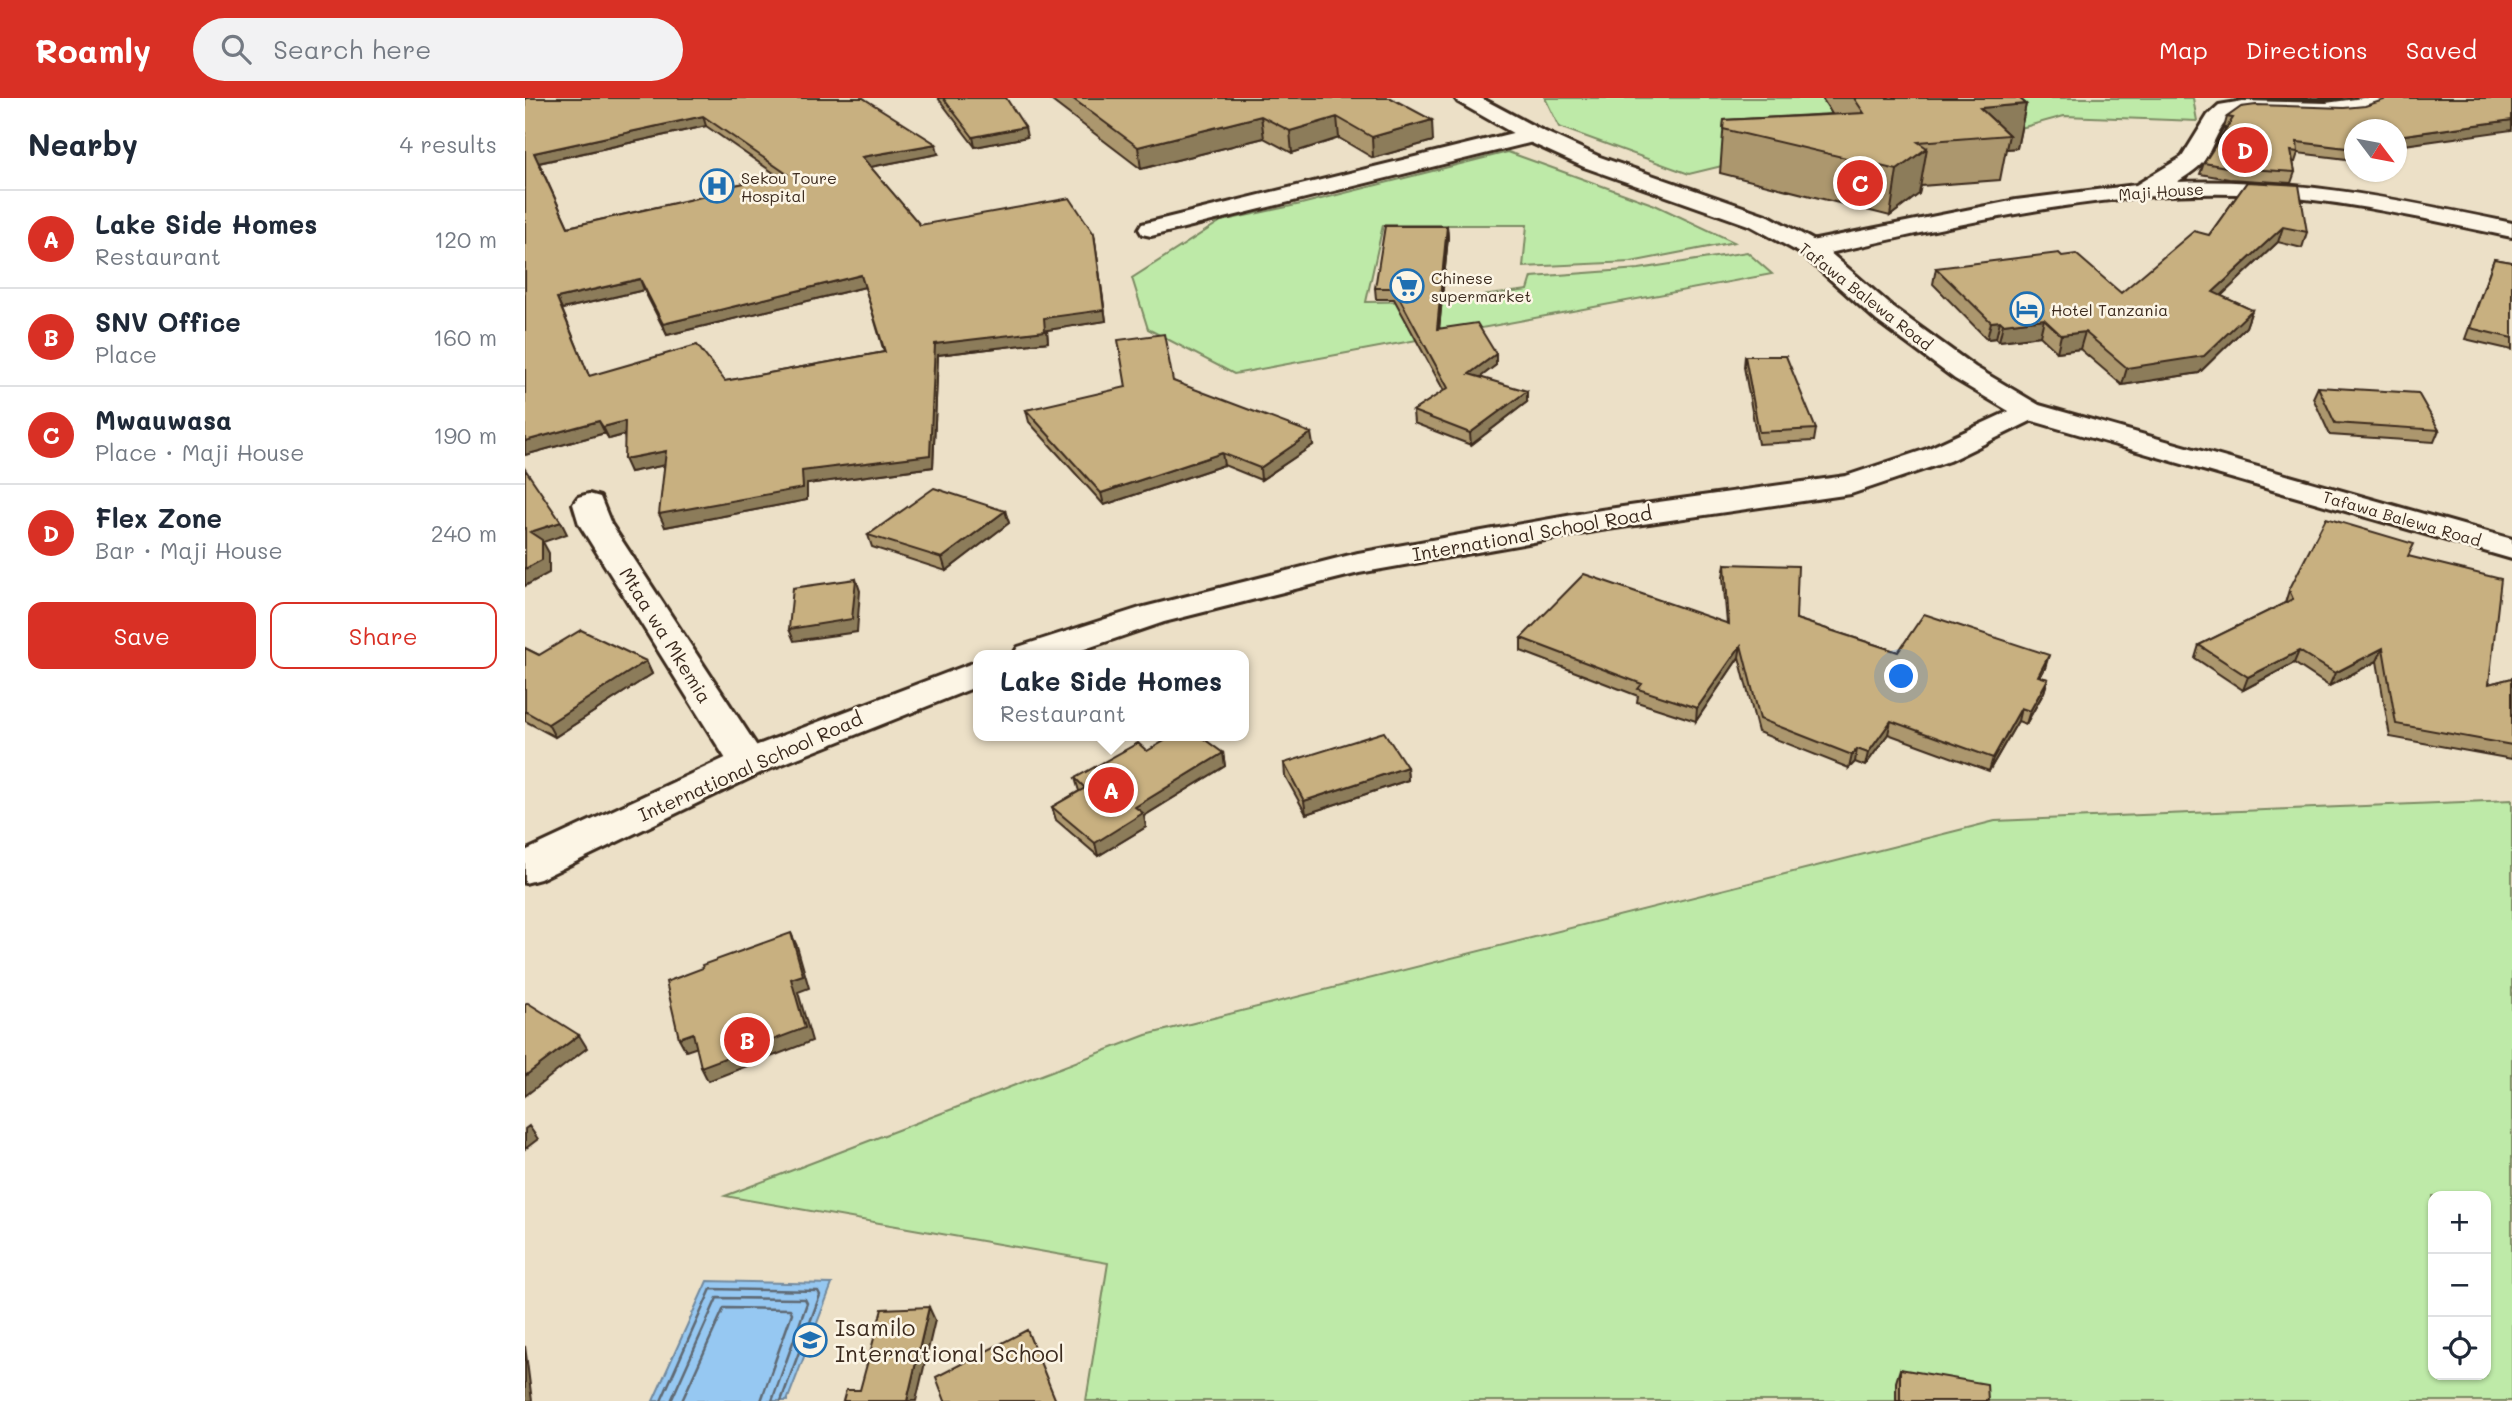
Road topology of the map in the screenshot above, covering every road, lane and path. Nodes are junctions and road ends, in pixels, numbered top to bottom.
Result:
1 (1465, 98) edge
2 (2380, 98) edge
3 (1533, 135) junction
4 (2137, 192) junction
5 (1151, 229) dead end
6 (2512, 230) edge
7 (1811, 248) junction
8 (2029, 411) junction
9 (589, 504) dead end
10 (2512, 549) edge
11 (1046, 650) edge
12 (973, 675) edge
13 (748, 763) junction
14 (525, 868) edge

1 - 3 street, Tafawa Balewa Road
2 - 4 street
3 - 5 street
3 - 7 street, Tafawa Balewa Road
4 - 6 street, Maji House
4 - 7 street, Maji House
7 - 8 street, Tafawa Balewa Road
8 - 10 street, Tafawa Balewa Road
8 - 11 street, International School Road
9 - 13 street, Mtaa wa Mkemia
12 - 13 street, International School Road
13 - 14 street, International School Road

